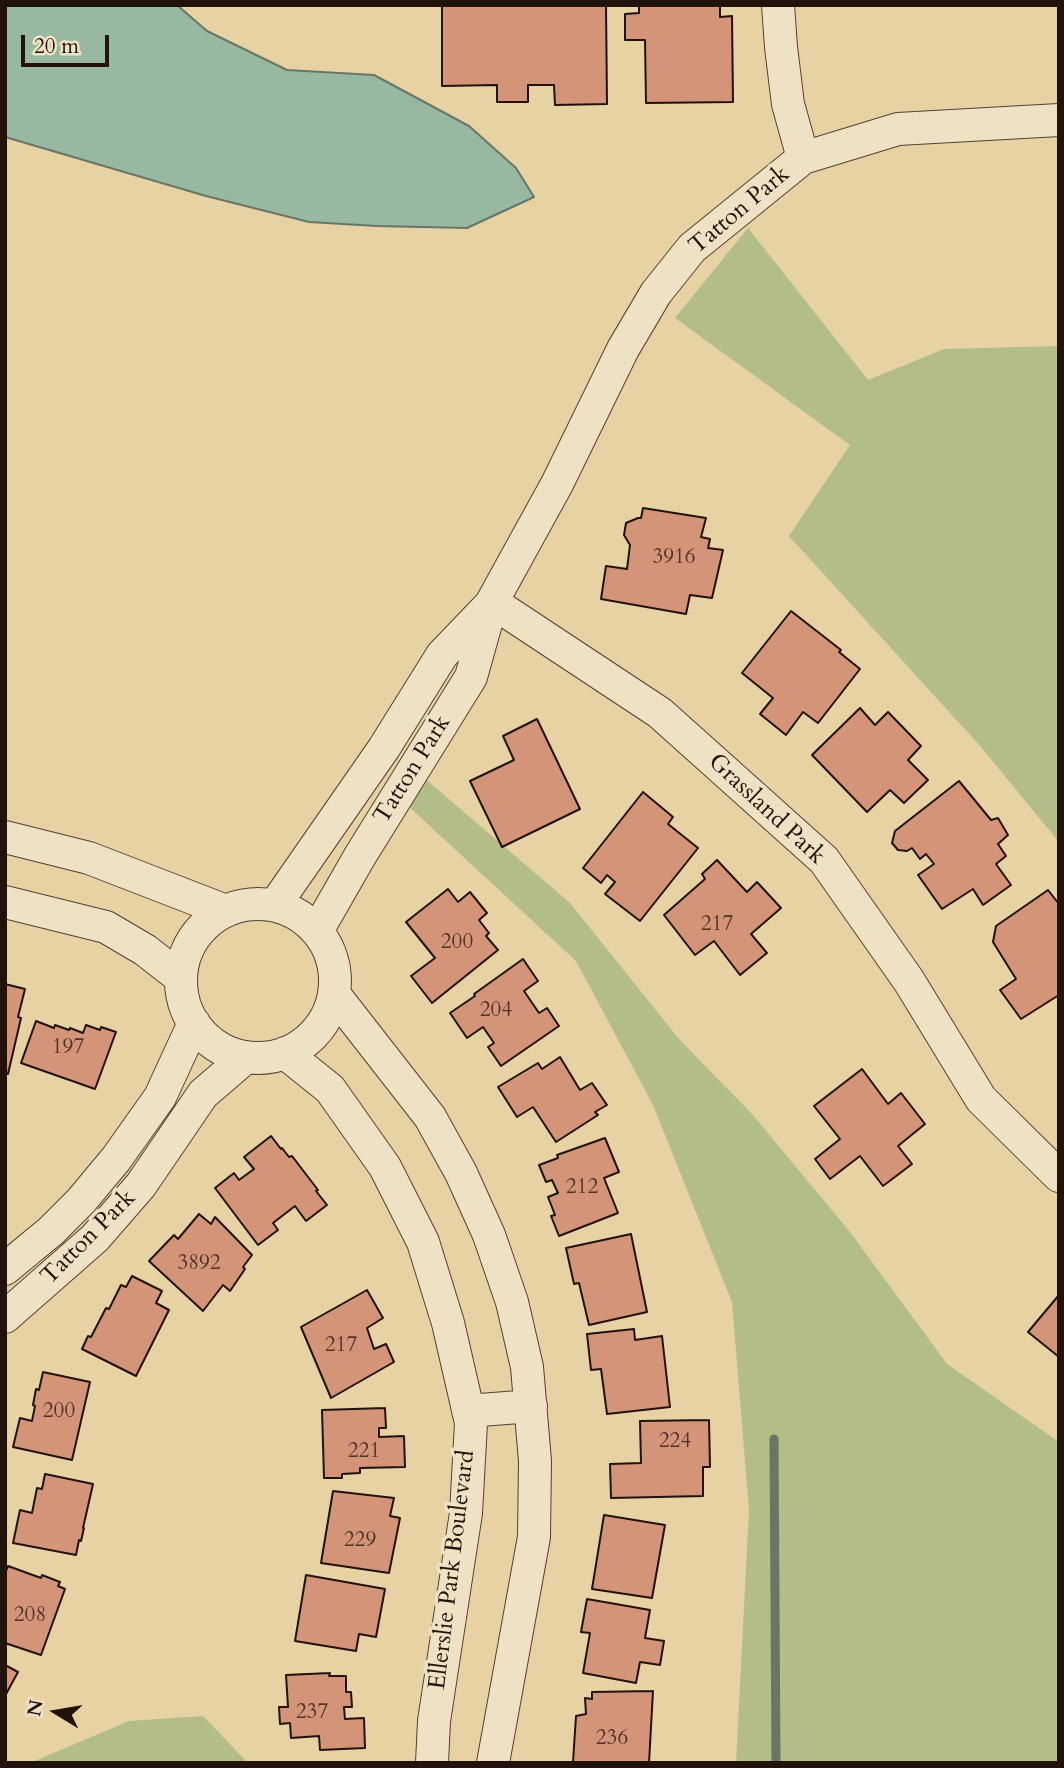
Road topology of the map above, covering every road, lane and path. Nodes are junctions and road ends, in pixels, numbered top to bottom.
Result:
1 (778, 5) edge
2 (1059, 120) edge
3 (803, 158) junction
4 (492, 602) junction
5 (384, 748) junction
6 (416, 767) junction
7 (5, 837) edge
8 (5, 902) edge
9 (275, 905) junction
10 (226, 911) junction
11 (317, 931) junction
12 (181, 978) junction
13 (334, 994) junction
14 (194, 1023) junction
15 (285, 1053) junction
16 (246, 1057) junction
17 (1059, 1176) edge
18 (5, 1269) edge
19 (5, 1317) edge
20 (531, 1406) junction
21 (468, 1411) junction
22 (432, 1763) edge
23 (493, 1763) edge

1 - 3 street
2 - 3 street, Tatton Park
3 - 4 street, Tatton Park
4 - 5 street, Tatton Park
4 - 6 street, Tatton Park
4 - 17 street, Grassland Park
5 - 6 street
5 - 9 street, Tatton Park
6 - 11 street, Tatton Park
7 - 10 street
8 - 12 street
9 - 10 street
9 - 11 street
10 - 12 street
11 - 13 street
12 - 14 street
13 - 15 street
13 - 20 street
14 - 16 street
14 - 18 street, Tatton Park
15 - 16 street
15 - 21 street, Ellerslie Park Boulevard
16 - 19 street, Tatton Park
20 - 21 street
20 - 23 street
21 - 22 street, Ellerslie Park Boulevard

